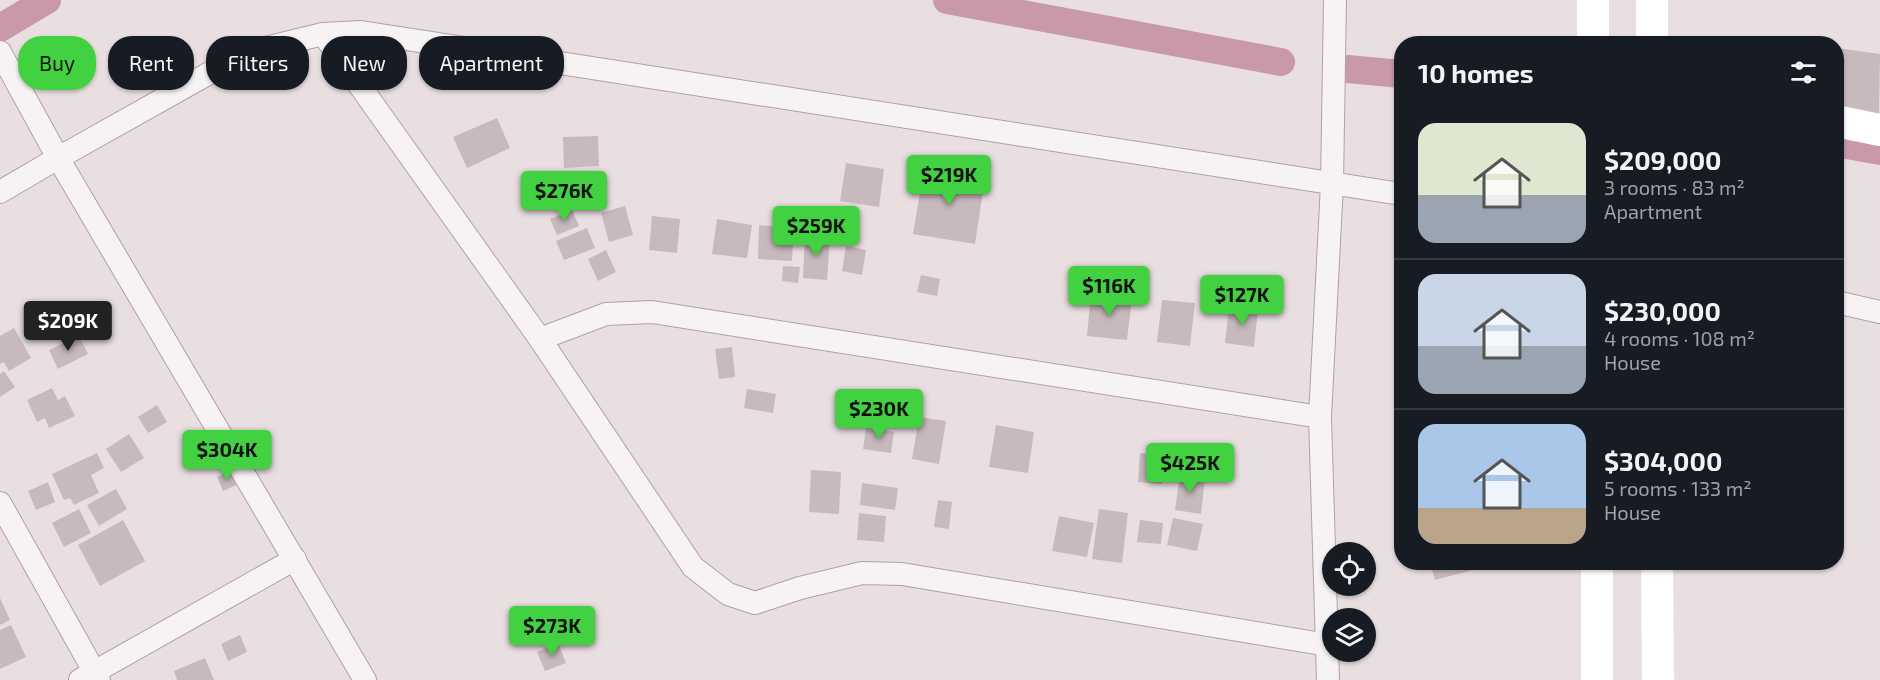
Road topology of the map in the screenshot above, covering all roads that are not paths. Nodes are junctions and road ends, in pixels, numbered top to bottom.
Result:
1 (1335, 0) edge
2 (1593, 0) edge
3 (1652, 0) edge
4 (323, 34) junction
5 (1593, 36) edge
6 (1652, 36) edge
7 (3, 58) edge
8 (1844, 123) edge
9 (1880, 130) edge
10 (58, 158) junction
11 (1332, 184) junction
12 (0, 192) edge
13 (1394, 193) edge
14 (1844, 304) edge
15 (1880, 312) edge
16 (540, 339) junction
17 (1320, 417) junction
18 (0, 503) edge
19 (295, 559) junction
20 (1597, 570) edge
21 (1657, 570) edge
22 (1327, 608) edge
23 (1322, 644) edge
24 (1328, 662) edge
25 (91, 677) edge
26 (365, 680) edge
27 (1328, 680) edge
28 (1598, 680) edge
29 (1658, 680) edge

1 - 11 street
2 - 5 street
3 - 6 street
4 - 10 street
4 - 11 street
4 - 16 street
7 - 10 street
8 - 9 street
10 - 12 street
10 - 19 street
11 - 13 street
11 - 17 street
14 - 15 street
16 - 17 street
16 - 23 street
17 - 22 street
18 - 25 street
19 - 25 street
19 - 26 street
20 - 28 street
21 - 29 street
24 - 27 street

